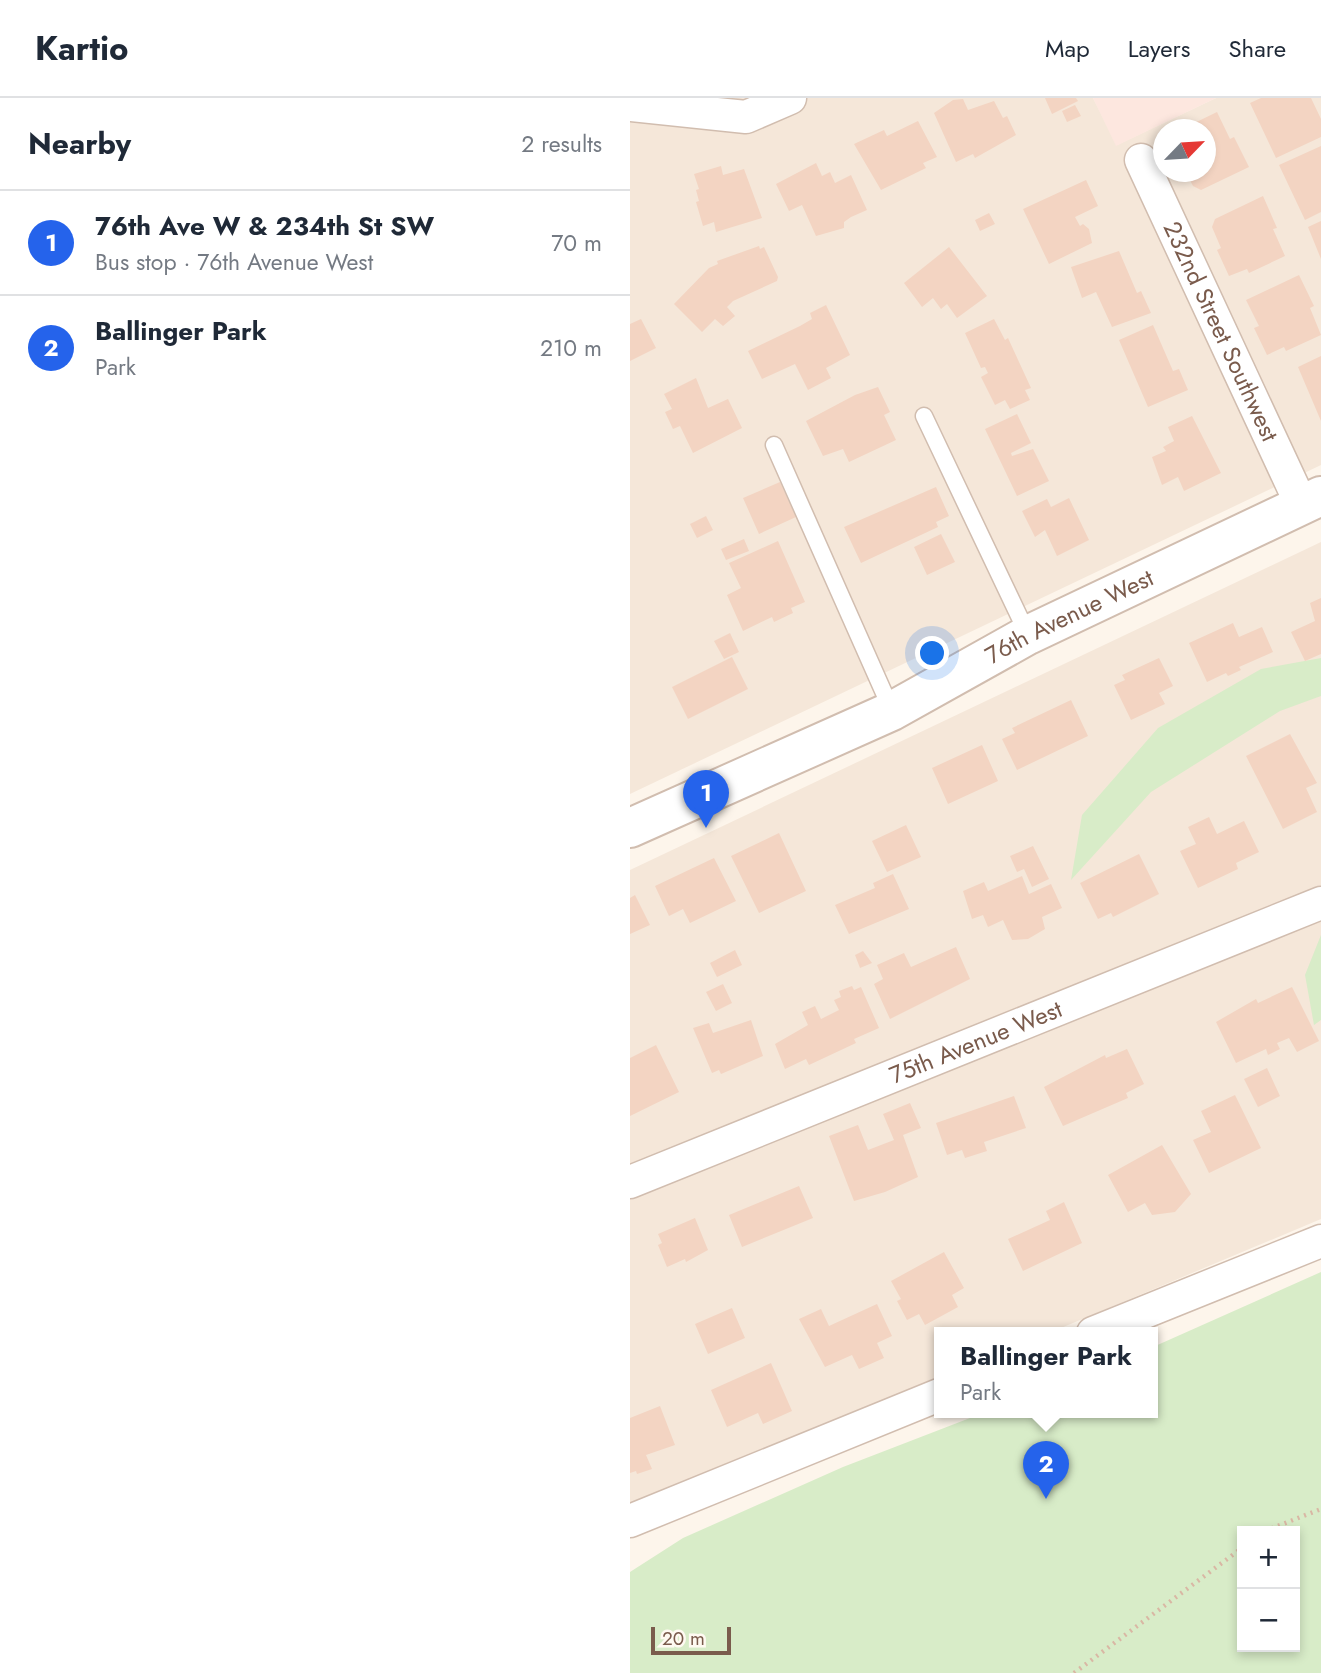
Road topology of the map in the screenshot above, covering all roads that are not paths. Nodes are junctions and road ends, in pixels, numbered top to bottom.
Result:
1 (790, 98) edge
2 (630, 106) edge
3 (1141, 160) dead end
4 (924, 416) dead end
5 (774, 445) dead end
6 (1311, 500) edge
7 (1028, 635) junction
8 (892, 711) junction
9 (630, 828) edge
10 (1321, 903) edge
11 (630, 1182) edge
12 (1320, 1238) edge
13 (1107, 1327) edge
14 (934, 1397) edge
15 (630, 1521) edge

1 - 2 street
3 - 6 street, 232nd Street Southwest
4 - 7 lane
5 - 8 lane
6 - 7 street, 76th Avenue West
7 - 8 street, 76th Avenue West
8 - 9 street, 76th Avenue West
10 - 11 street, 75th Avenue West
12 - 13 street
14 - 15 street

